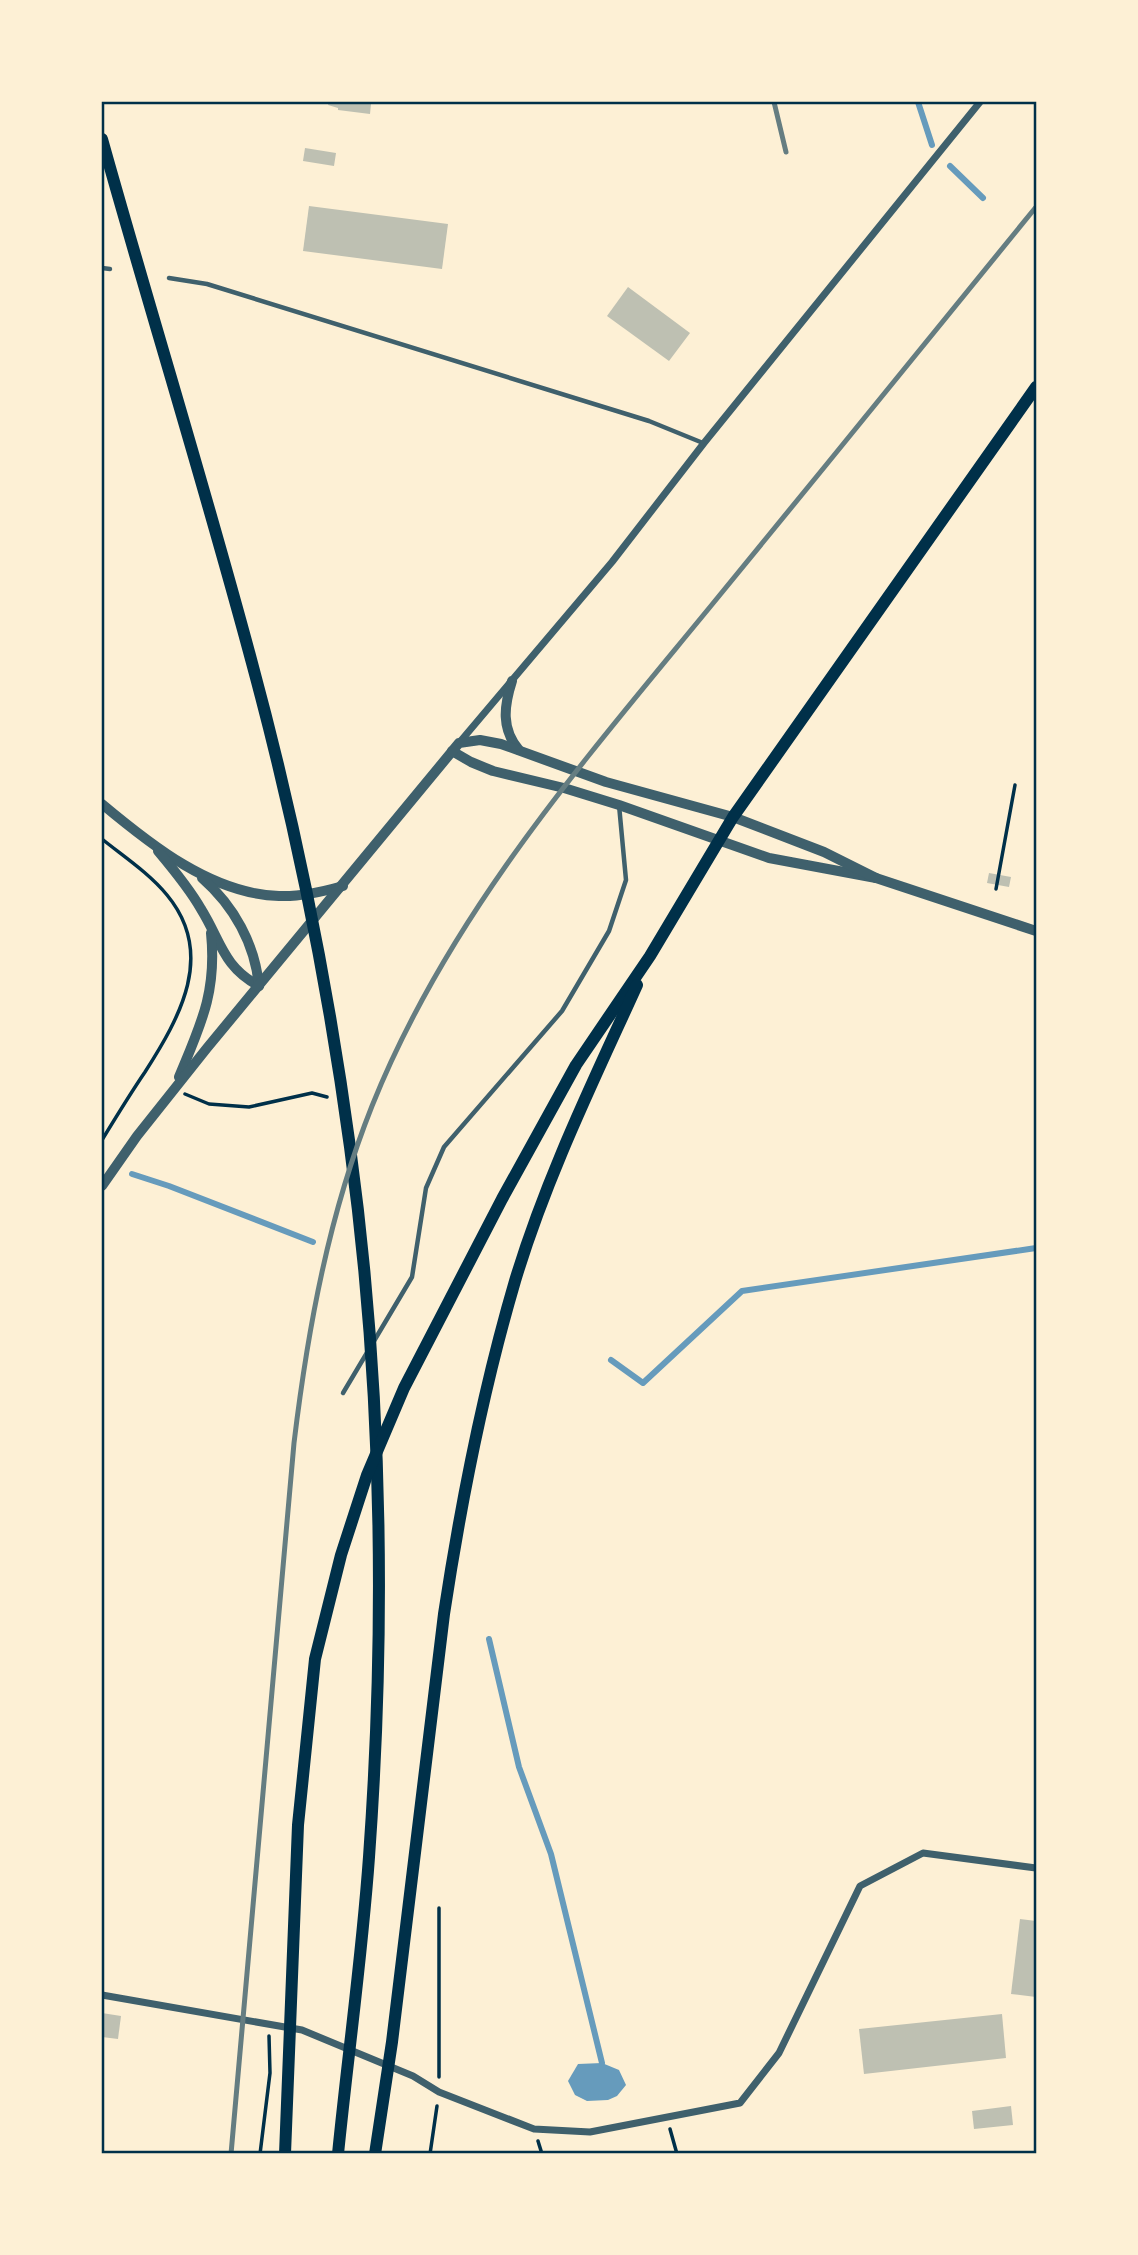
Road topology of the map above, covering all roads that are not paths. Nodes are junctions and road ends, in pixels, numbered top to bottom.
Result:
1 (980, 102) edge
2 (102, 139) edge
3 (102, 268) edge
4 (110, 269) dead end
5 (169, 278) dead end
6 (1037, 387) edge
7 (704, 443) junction
8 (512, 681) junction
9 (455, 747) junction
10 (519, 751) junction
11 (102, 804) edge
12 (619, 805) junction
13 (733, 817) junction
14 (719, 840) junction
15 (153, 846) junction
16 (192, 868) junction
17 (876, 878) junction
18 (343, 886) junction
19 (210, 926) junction
20 (1037, 931) edge
21 (650, 956) junction
22 (260, 986) junction
23 (173, 1090) junction
24 (102, 1186) edge
25 (344, 1393) dead end
26 (1037, 1868) edge
27 (102, 1995) edge
28 (346, 2076) junction
29 (285, 2154) edge
30 (333, 2154) edge
31 (338, 2154) edge
32 (376, 2154) edge

1 - 7 street
2 - 28 main road
3 - 4 lane
5 - 7 lane
6 - 13 main road
7 - 8 street
8 - 9 street
8 - 10 street
9 - 10 street
9 - 12 street
9 - 18 street
10 - 13 street
11 - 15 street
12 - 14 street
12 - 25 lane
13 - 14 main road
13 - 17 street
14 - 17 street
14 - 21 main road
15 - 16 street
15 - 19 street
16 - 18 street
16 - 22 street
17 - 20 street
18 - 22 street
19 - 22 street
19 - 23 street
21 - 29 main road
21 - 32 main road
22 - 23 street
23 - 24 street
26 - 27 street
28 - 30 main road
28 - 31 main road

